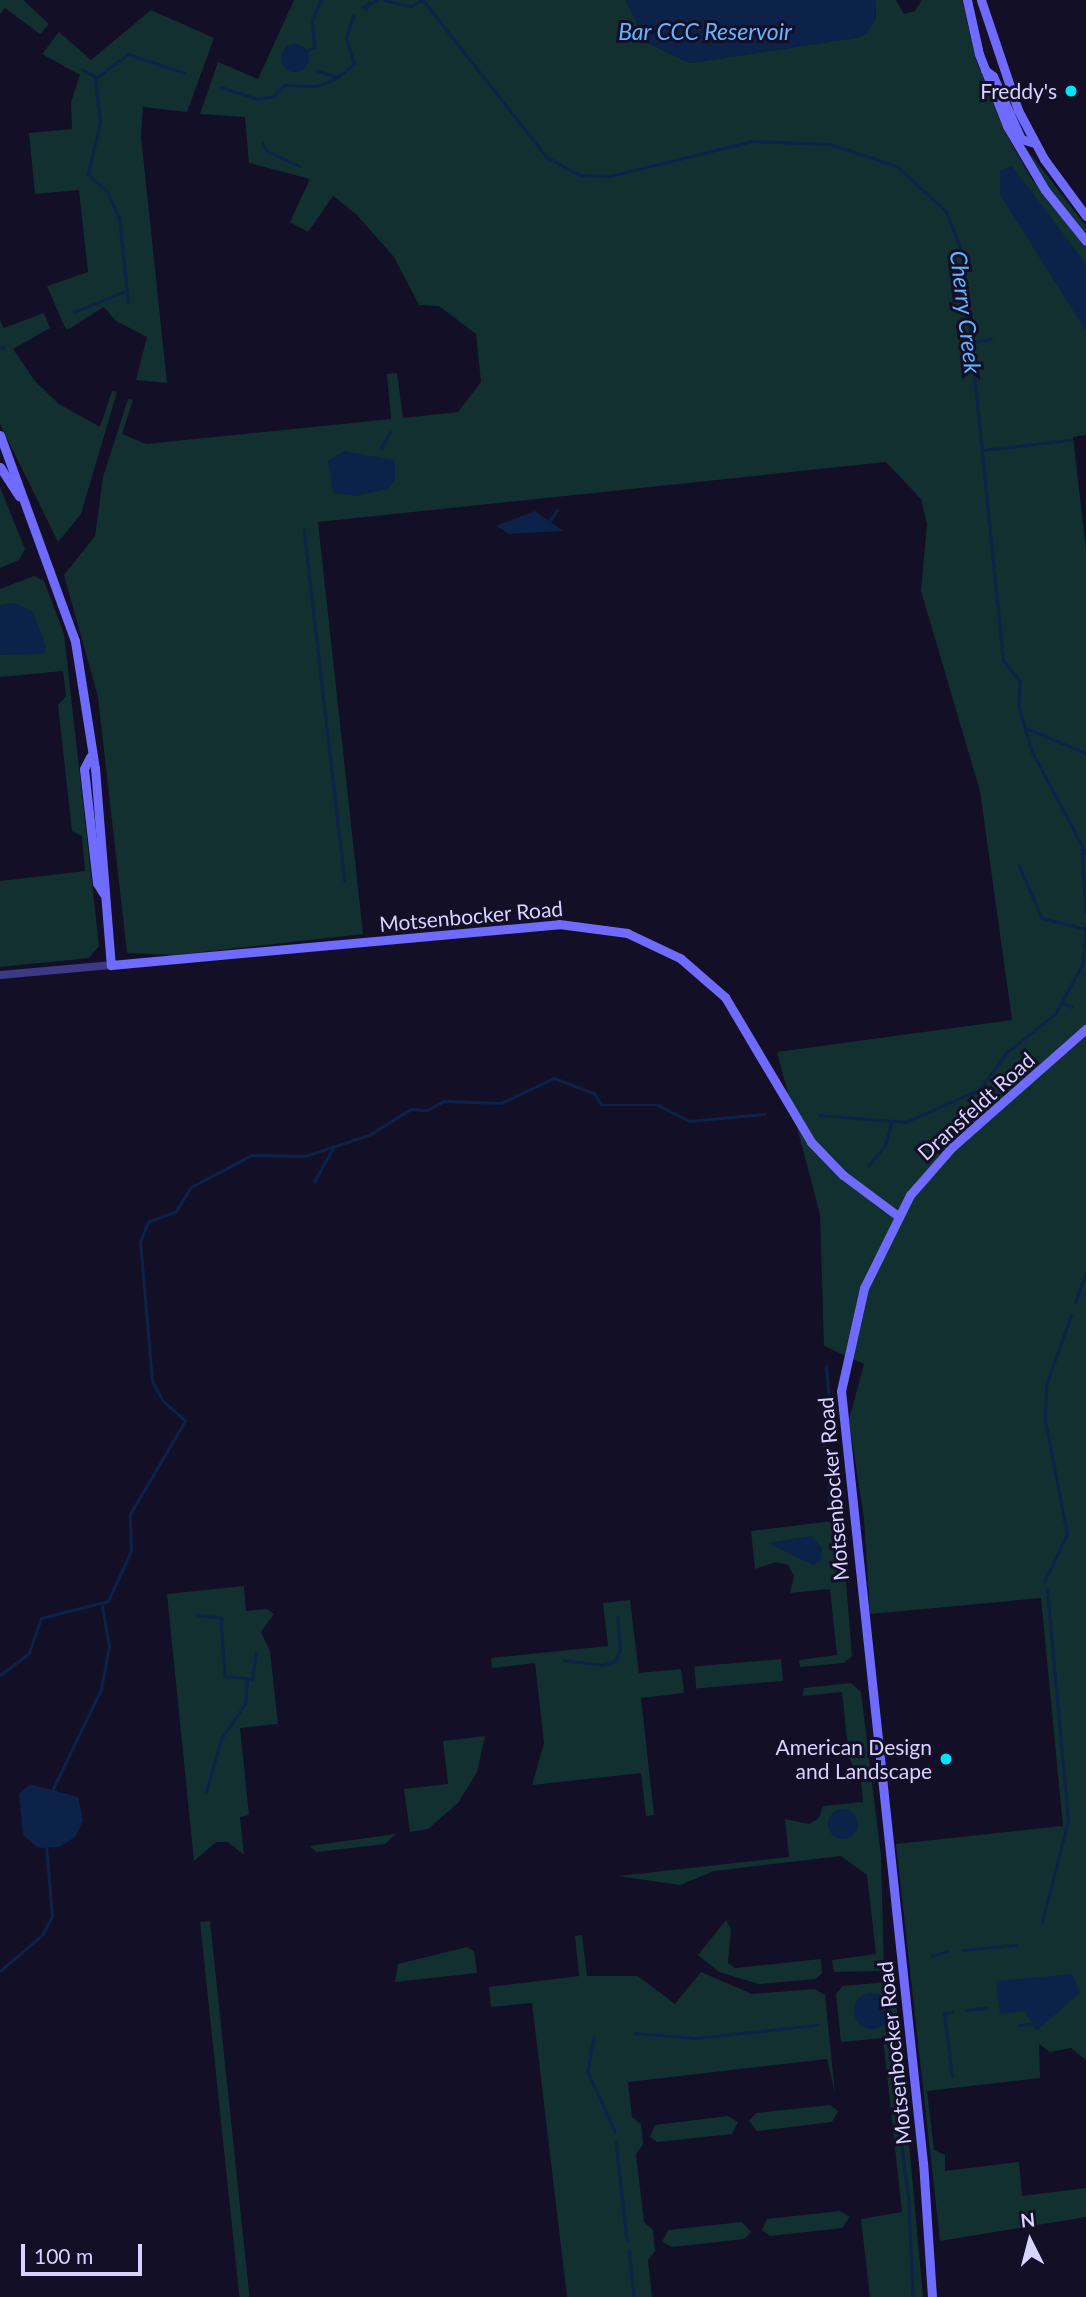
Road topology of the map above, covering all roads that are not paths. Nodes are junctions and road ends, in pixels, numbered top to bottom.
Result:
1 (967, 0) edge
2 (981, 0) edge
3 (984, 69) junction
4 (1035, 143) junction
5 (1086, 216) edge
6 (1086, 241) edge
7 (0, 435) edge
8 (0, 467) edge
9 (20, 497) junction
10 (111, 965) junction
11 (0, 975) edge
12 (1086, 1029) edge
13 (898, 1216) junction
14 (932, 2297) edge

1 - 3 main road
2 - 4 main road
3 - 4 main road
3 - 6 main road
4 - 5 main road
7 - 9 main road
8 - 9 main road
9 - 10 main road
10 - 11 street
10 - 13 main road, Motsenbocker Road
12 - 13 main road, Dransfeldt Road
13 - 14 main road, Motsenbocker Road

